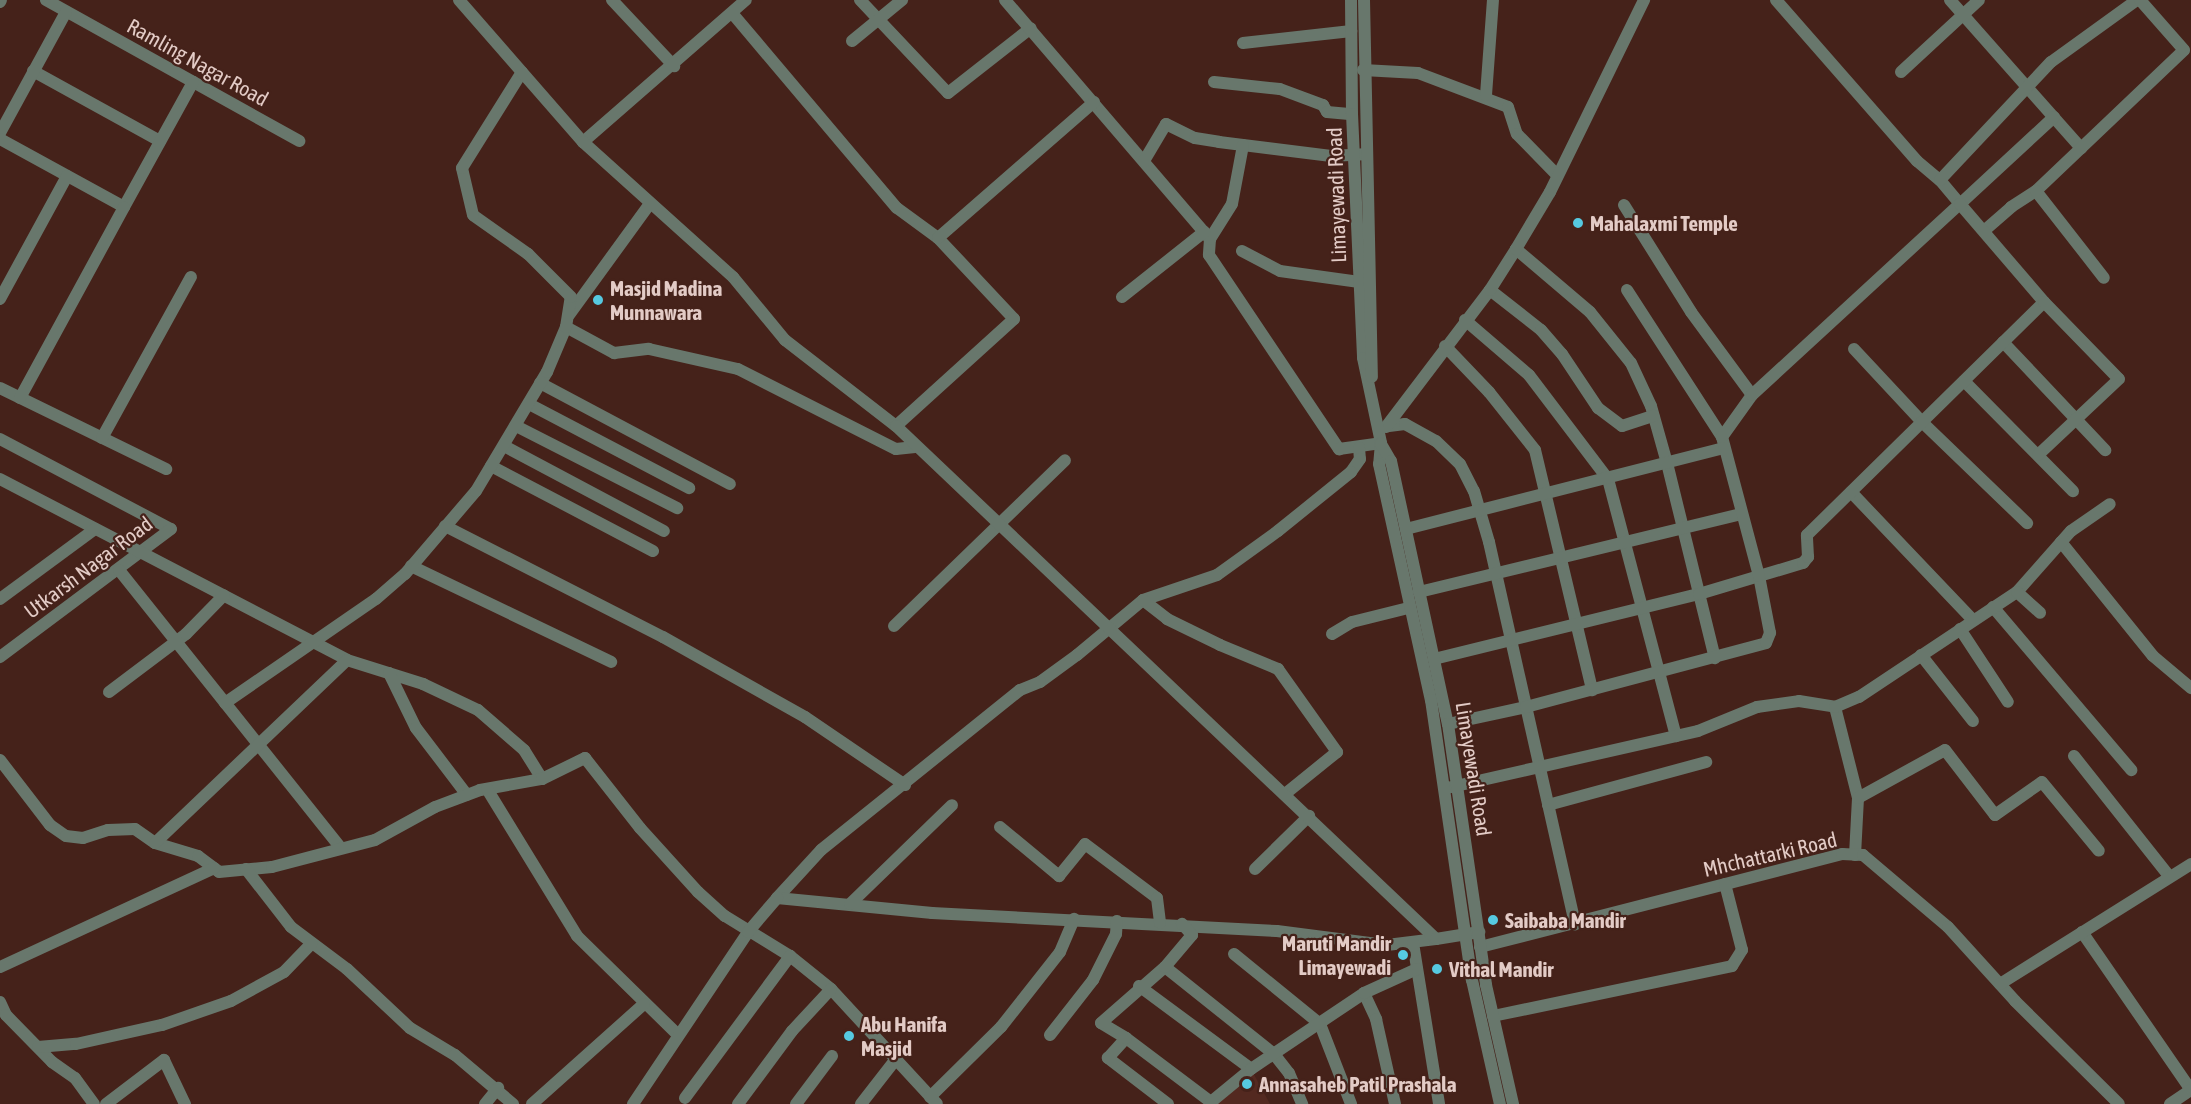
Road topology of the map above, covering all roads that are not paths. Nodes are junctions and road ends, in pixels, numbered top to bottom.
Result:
1 (46, 0) edge
2 (459, 0) edge
3 (612, 0) edge
4 (746, 0) edge
5 (860, 0) edge
6 (902, 0) edge
7 (1005, 0) edge
8 (1351, 0) edge
9 (1364, 0) edge
10 (1493, 0) edge
11 (1644, 0) edge
12 (1776, 0) edge
13 (1950, 0) edge
14 (1979, 0) edge
15 (2138, 0) edge
16 (66, 12) junction
17 (732, 13) junction
18 (1964, 15) junction
19 (878, 20) junction
20 (1031, 28) junction
21 (1351, 31) junction
22 (852, 41) dead end
23 (1243, 43) dead end
24 (2189, 51) edge
25 (674, 66) junction
26 (1363, 70) junction
27 (33, 72) junction
28 (522, 72) junction
29 (1902, 72) dead end
30 (193, 82) junction
31 (1214, 82) dead end
32 (2028, 86) junction
33 (1486, 95) junction
34 (1094, 102) junction
35 (1352, 114) junction
36 (2054, 117) junction
37 (0, 133) edge
38 (0, 139) edge
39 (160, 141) junction
40 (299, 141) dead end
41 (583, 142) junction
42 (1243, 145) junction
43 (2081, 148) junction
44 (1359, 154) junction
45 (1144, 161) junction
46 (1557, 175) junction
47 (68, 176) junction
48 (1940, 180) junction
49 (2036, 191) junction
50 (1960, 204) junction
51 (649, 205) junction
52 (1624, 205) dead end
53 (124, 207) junction
54 (1985, 230) junction
55 (1207, 235) junction
56 (938, 238) junction
57 (1516, 249) junction
58 (1242, 251) dead end
59 (191, 277) dead end
60 (2104, 278) dead end
61 (1359, 282) junction
62 (1490, 290) junction
63 (1627, 290) dead end
64 (1122, 297) dead end
65 (0, 299) edge
66 (2044, 302) junction
67 (1466, 320) junction
68 (566, 322) junction
69 (2003, 342) junction
70 (1445, 346) junction
71 (1854, 349) dead end
72 (1964, 381) junction
73 (540, 383) junction
74 (0, 388) edge
75 (1371, 388) junction
76 (1752, 395) junction
77 (20, 398) junction
78 (529, 404) junction
79 (1653, 416) junction
80 (2076, 419) junction
81 (1922, 422) junction
82 (516, 426) junction
83 (896, 426) junction
84 (1384, 427) junction
85 (102, 438) junction
86 (0, 439) edge
87 (1723, 442) junction
88 (1381, 443) junction
89 (504, 446) junction
90 (915, 447) junction
91 (1359, 448) junction
92 (2105, 450) dead end
93 (2038, 455) junction
94 (1065, 460) dead end
95 (1668, 463) junction
96 (491, 466) junction
97 (166, 469) dead end
98 (0, 479) edge
99 (1608, 479) junction
100 (730, 484) dead end
101 (689, 488) dead end
102 (2073, 491) dead end
103 (1851, 492) junction
104 (1547, 495) junction
105 (2110, 504) dead end
106 (677, 508) dead end
107 (1481, 513) junction
108 (1742, 514) junction
109 (2027, 523) dead end
110 (998, 525) junction
111 (446, 526) junction
112 (95, 529) junction
113 (1406, 529) junction
114 (1683, 529) junction
115 (664, 531) dead end
116 (2061, 542) junction
117 (1625, 543) junction
118 (652, 551) dead end
119 (142, 553) junction
120 (1563, 559) junction
121 (411, 566) junction
122 (119, 570) junction
123 (1497, 576) junction
124 (1759, 576) junction
125 (1419, 592) junction
126 (2017, 592) junction
127 (1699, 594) junction
128 (224, 595) junction
129 (0, 599) edge
130 (1143, 600) junction
131 (1993, 607) junction
132 (1408, 608) junction
133 (1642, 609) junction
134 (2040, 613) dead end
135 (1973, 620) junction
136 (1578, 625) junction
137 (894, 626) dead end
138 (1960, 629) junction
139 (1109, 631) junction
140 (1332, 634) dead end
141 (176, 642) junction
142 (313, 642) junction
143 (1511, 642) junction
144 (1921, 655) junction
145 (0, 657) edge
146 (1715, 658) junction
147 (1434, 659) junction
148 (347, 660) junction
149 (611, 662) dead end
150 (389, 673) junction
151 (1659, 673) junction
152 (2191, 688) edge
153 (1592, 690) junction
154 (109, 692) dead end
155 (2008, 702) dead end
156 (225, 703) junction
157 (1526, 707) junction
158 (1835, 707) junction
159 (1973, 722) dead end
160 (1448, 724) junction
161 (1676, 736) junction
162 (260, 746) junction
163 (2074, 756) dead end
164 (0, 760) edge
165 (1706, 762) dead end
166 (1540, 768) junction
167 (2131, 770) dead end
168 (542, 779) junction
169 (905, 785) junction
170 (1452, 787) junction
171 (487, 789) junction
172 (1285, 794) junction
173 (466, 795) junction
174 (1858, 798) junction
175 (952, 805) dead end
176 (1548, 805) junction
177 (1310, 816) junction
178 (1000, 827) dead end
179 (155, 843) junction
180 (340, 847) junction
181 (2099, 852) dead end
182 (1855, 855) junction
183 (2191, 864) edge
184 (214, 868) junction
185 (246, 869) junction
186 (1255, 869) dead end
187 (2170, 877) junction
188 (1725, 884) junction
189 (777, 898) junction
190 (850, 904) junction
191 (1074, 919) junction
192 (1117, 921) junction
193 (1160, 923) junction
194 (1182, 924) junction
195 (1575, 924) junction
196 (748, 932) junction
197 (2082, 932) junction
198 (1472, 933) junction
199 (1436, 939) junction
200 (312, 943) junction
201 (1413, 943) junction
202 (1480, 947) junction
203 (1234, 954) dead end
204 (790, 956) junction
205 (0, 967) edge
206 (1165, 967) junction
207 (1417, 969) junction
208 (2000, 984) junction
209 (1139, 986) junction
210 (831, 989) junction
211 (1364, 993) junction
212 (0, 1002) edge
213 (644, 1004) junction
214 (1493, 1016) junction
215 (1320, 1024) junction
216 (678, 1035) junction
217 (1050, 1035) dead end
218 (1126, 1038) junction
219 (38, 1047) junction
220 (1274, 1054) junction
221 (832, 1056) dead end
222 (896, 1059) junction
223 (1251, 1070) junction
224 (498, 1088) junction
225 (2191, 1090) edge
226 (686, 1098) dead end
227 (933, 1102) edge
228 (94, 1104) edge
229 (106, 1104) edge
230 (185, 1104) edge
231 (485, 1104) edge
232 (513, 1104) edge
233 (532, 1104) edge
234 (633, 1104) edge
235 (738, 1104) edge
236 (796, 1104) edge
237 (861, 1104) edge
238 (1168, 1104) edge
239 (1302, 1104) edge
240 (1351, 1104) edge
241 (1395, 1104) edge
242 (1439, 1104) edge
243 (1500, 1104) edge
244 (1513, 1104) edge
245 (2119, 1104) edge
246 (2170, 1104) edge

1 - 16 street, Ramling Nagar Road
2 - 28 street
3 - 25 street
4 - 17 street
5 - 19 street
6 - 19 street
7 - 20 street
8 - 21 street, Limayewadi Road
9 - 26 street, Limayewadi Road
10 - 33 street
11 - 46 street
12 - 48 street
13 - 18 street
14 - 18 street
15 - 24 street
15 - 32 street
16 - 27 street
16 - 30 street, Ramling Nagar Road
17 - 25 street
17 - 56 street
18 - 29 street
18 - 32 street
19 - 20 street
19 - 22 street
20 - 34 street
21 - 23 street
21 - 35 street, Limayewadi Road
24 - 43 street
25 - 41 street
26 - 33 street
26 - 44 street, Limayewadi Road
27 - 37 street
27 - 39 street
28 - 41 street
28 - 68 street
30 - 39 street
30 - 40 street, Ramling Nagar Road
31 - 35 street
32 - 36 street
32 - 48 street
33 - 46 street
34 - 45 street
34 - 56 street
35 - 44 street, Limayewadi Road
36 - 43 street
36 - 50 street
38 - 47 street
39 - 53 street
41 - 51 street
42 - 44 street
42 - 45 street
42 - 55 street
43 - 49 street
44 - 61 street, Limayewadi Road
44 - 75 street, Limayewadi Road
45 - 55 street
46 - 57 street
47 - 53 street
47 - 65 street
48 - 50 street
49 - 54 street
49 - 60 street
50 - 54 street
50 - 76 street
51 - 68 street
51 - 83 street
52 - 76 street
53 - 77 street
54 - 66 street
55 - 64 street
55 - 91 street
56 - 83 street
57 - 62 street
57 - 79 street
58 - 61 street
59 - 85 street
61 - 75 street, Limayewadi Road
62 - 67 street
62 - 79 street
63 - 87 street
66 - 69 street
66 - 80 street
67 - 70 street
67 - 99 street
68 - 73 street
68 - 90 street
69 - 72 street
69 - 80 street
70 - 84 street
70 - 104 street
71 - 81 street
72 - 81 street
72 - 93 street
73 - 78 street
73 - 100 street
74 - 77 street
75 - 84 street, Limayewadi Road
76 - 87 street
77 - 85 street
78 - 82 street
78 - 101 street
79 - 95 street
80 - 92 street
80 - 93 street
81 - 103 street
81 - 109 street
82 - 89 street
82 - 106 street
83 - 90 street
84 - 88 street, Limayewadi Road
84 - 107 street
85 - 97 street
86 - 119 street, Utkarsh Nagar Road
87 - 95 street
87 - 108 street
88 - 91 street
88 - 113 street, Limayewadi Road
88 - 132 street, Limayewadi Road
89 - 96 street
89 - 115 street
90 - 110 street
91 - 130 street
93 - 102 street
94 - 110 street
95 - 99 street
95 - 114 street
96 - 111 street
96 - 118 street
98 - 112 street
99 - 104 street
99 - 117 street
103 - 124 street
103 - 135 street
104 - 107 street
104 - 120 street
105 - 116 street
107 - 113 street
107 - 123 street
108 - 114 street
108 - 124 street
110 - 137 street
110 - 139 street
111 - 121 street
111 - 169 street
112 - 119 street
112 - 129 street
113 - 125 street, Limayewadi Road
114 - 117 street
114 - 127 street
116 - 126 street
116 - 152 street
117 - 120 street
117 - 133 street
119 - 122 street, Utkarsh Nagar Road
119 - 128 street
120 - 123 street
120 - 136 street
121 - 142 street
121 - 149 street
122 - 141 street
122 - 145 street, Utkarsh Nagar Road
123 - 125 street
123 - 143 street
124 - 127 street
124 - 146 street
125 - 147 street, Limayewadi Road
126 - 131 street
126 - 134 street
127 - 133 street
127 - 146 street
128 - 141 street
128 - 142 street
130 - 139 street
130 - 172 street
131 - 135 street
131 - 167 street
132 - 140 street
132 - 170 street, Limayewadi Road
133 - 136 street
133 - 151 street
135 - 138 street
136 - 143 street
136 - 153 street
138 - 144 street
138 - 155 street
139 - 169 street
139 - 172 street
141 - 154 street
141 - 156 street
142 - 148 street
142 - 156 street
143 - 147 street
143 - 157 street
144 - 158 street
144 - 159 street
146 - 151 street
147 - 160 street, Limayewadi Road
148 - 150 street
148 - 162 street
150 - 168 street
150 - 173 street
151 - 153 street
151 - 161 street
153 - 157 street
156 - 162 street
157 - 160 street
157 - 166 street
158 - 161 street
158 - 174 street
160 - 170 street, Limayewadi Road
161 - 166 street
162 - 179 street
162 - 180 street
163 - 187 street
164 - 179 street
165 - 176 street
166 - 170 street
166 - 176 street
168 - 171 street
168 - 196 street
169 - 189 street
170 - 198 street, Limayewadi Road
171 - 173 street
171 - 213 street
172 - 177 street
173 - 180 street
174 - 181 street
174 - 182 street
175 - 190 street
176 - 195 street
177 - 186 street
177 - 199 street
178 - 193 street
179 - 184 street
180 - 185 street
182 - 188 street, Mhchattarki Road
182 - 208 street, Mhchattarki Road
183 - 187 street
184 - 185 street
184 - 205 street
185 - 200 street
187 - 197 street
188 - 195 street, Mhchattarki Road
188 - 214 street
189 - 190 street
189 - 196 street
190 - 191 street
191 - 192 street
191 - 227 street
192 - 193 street
192 - 217 street
193 - 194 street
194 - 201 street
194 - 206 street
195 - 202 street, Mhchattarki Road
196 - 204 street
196 - 216 street
197 - 208 street
197 - 225 street
198 - 199 street
198 - 202 street, Limayewadi Road
198 - 243 street, Limayewadi Road
199 - 201 street
200 - 219 street
200 - 224 street
201 - 207 street
202 - 214 street, Limayewadi Road
203 - 215 street
204 - 210 street
204 - 226 street
206 - 209 street
206 - 220 street
207 - 211 street
207 - 242 street
208 - 245 street, Mhchattarki Road
209 - 218 street
209 - 223 street
210 - 222 street
210 - 235 street
211 - 215 street
211 - 241 street
212 - 219 street
213 - 216 street
213 - 233 street
214 - 244 street, Limayewadi Road
215 - 220 street
215 - 240 street
216 - 234 street
218 - 223 street
218 - 238 street
219 - 228 street
220 - 223 street
220 - 239 street
221 - 236 street
222 - 227 street
222 - 237 street
224 - 231 street
224 - 232 street
225 - 246 street
229 - 230 street

